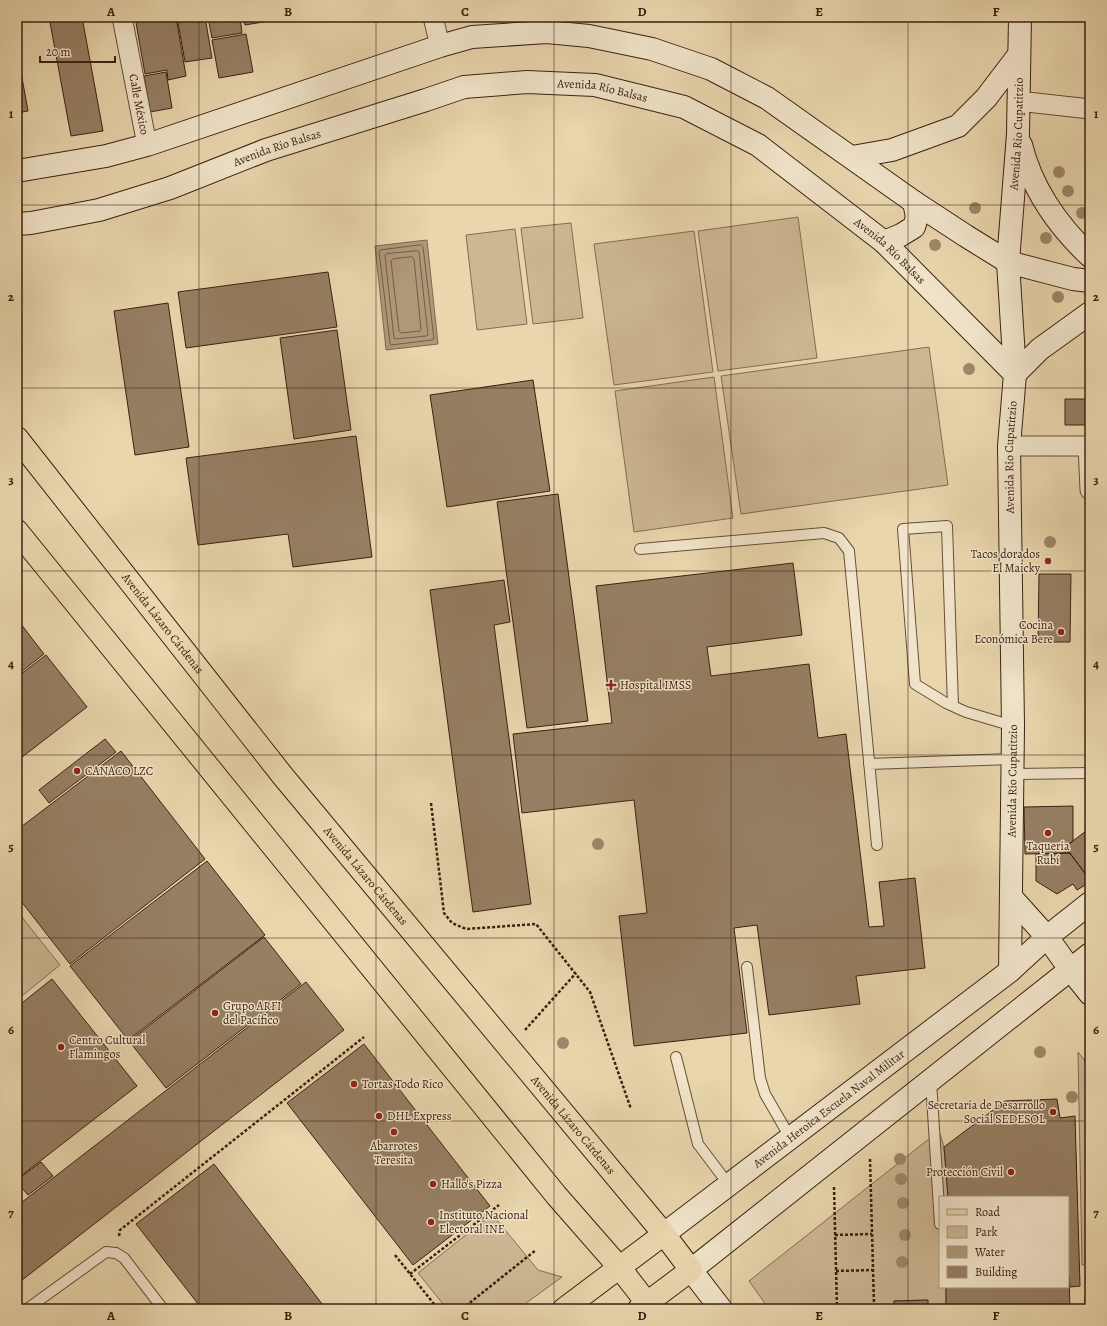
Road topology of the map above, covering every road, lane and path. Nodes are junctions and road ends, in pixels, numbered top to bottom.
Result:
1 (122, 17) edge
2 (433, 17) edge
3 (1020, 17) edge
4 (440, 46) junction
5 (1018, 56) junction
6 (1018, 101) junction
7 (1090, 109) edge
8 (1018, 134) junction
9 (147, 145) junction
10 (852, 157) junction
11 (17, 171) edge
12 (914, 202) junction
13 (17, 224) edge
14 (884, 242) junction
15 (1090, 256) edge
16 (1008, 262) junction
17 (1090, 280) edge
18 (1090, 313) edge
19 (1015, 374) junction
20 (17, 438) edge
21 (1009, 446) junction
22 (1089, 446) edge
23 (1090, 490) edge
24 (17, 531) edge
25 (640, 549) dead end
26 (952, 706) junction
27 (1013, 726) junction
28 (869, 764) junction
29 (1012, 766) junction
30 (1090, 772) edge
31 (431, 803) dead end
32 (877, 845) dead end
33 (1012, 898) junction
34 (1090, 903) edge
35 (1047, 937) junction
36 (1090, 954) edge
37 (747, 967) dead end
38 (1070, 969) junction
39 (1010, 971) junction
40 (576, 973) junction
41 (1090, 994) edge
42 (364, 1038) dead end
43 (509, 1048) junction
44 (676, 1057) dead end
45 (931, 1079) junction
46 (631, 1109) dead end
47 (869, 1128) junction
48 (791, 1138) junction
49 (834, 1156) junction
50 (729, 1185) junction
51 (499, 1205) dead end
52 (939, 1208) edge
53 (664, 1234) junction
54 (872, 1234) junction
55 (835, 1235) junction
56 (536, 1250) dead end
57 (116, 1252) junction
58 (394, 1255) dead end
59 (620, 1267) junction
60 (691, 1270) junction
61 (873, 1270) junction
62 (836, 1271) junction
63 (410, 1274) junction
64 (646, 1307) edge
65 (33, 1308) edge
66 (164, 1309) edge
67 (438, 1309) edge
68 (462, 1309) edge
69 (564, 1309) edge
70 (721, 1309) edge
71 (837, 1309) edge
72 (871, 1309) edge

1 - 9 street, Calle México
2 - 4 street
3 - 5 street, Avenida Río Cupatitzio
4 - 9 street
4 - 10 street
5 - 6 street, Avenida Río Cupatitzio
5 - 10 street
6 - 7 street
6 - 8 street, Avenida Río Cupatitzio
8 - 15 street
8 - 16 street, Avenida Río Cupatitzio
9 - 11 street
10 - 12 street
12 - 14 street
12 - 16 street
13 - 14 street, Avenida Río Balsas
14 - 19 street, Avenida Río Balsas
16 - 17 street
16 - 19 street, Avenida Río Cupatitzio
18 - 19 street
19 - 21 street, Avenida Río Cupatitzio
20 - 43 main road, Avenida Lázaro Cárdenas
21 - 22 street
21 - 27 street, Avenida Río Cupatitzio
22 - 23 street
24 - 59 main road
25 - 28 lane
26 - 26 lane
26 - 27 lane
27 - 29 street, Avenida Río Cupatitzio
28 - 29 lane
28 - 32 lane
29 - 30 lane
29 - 33 street, Avenida Río Cupatitzio
31 - 40 path
33 - 35 street
33 - 39 street, Avenida Río Cupatitzio
34 - 35 street, Avenida Heroica Escuela Naval Militar
35 - 38 street
35 - 39 street, Avenida Heroica Escuela Naval Militar
36 - 38 street
37 - 48 lane
38 - 41 street
38 - 45 street
39 - 48 street, Avenida Heroica Escuela Naval Militar
40 - 43 path
40 - 46 path
42 - 57 path
43 - 53 main road, Avenida Lázaro Cárdenas
44 - 50 lane
45 - 47 street
45 - 52 lane
47 - 49 street
47 - 54 path
48 - 50 street, Avenida Heroica Escuela Naval Militar
49 - 55 path
49 - 60 street
50 - 53 street, Avenida Heroica Escuela Naval Militar
51 - 63 path
53 - 59 main road, Avenida Heroica Escuela Naval Militar
53 - 60 main road, Avenida Lázaro Cárdenas
54 - 55 path
54 - 61 path
55 - 62 path
56 - 68 path
57 - 65 lane
57 - 66 lane
58 - 63 path
59 - 64 main road
59 - 69 main road, Avenida Heroica Escuela Naval Militar
60 - 64 main road
60 - 70 street, Avenida Lázaro Cárdenas
61 - 62 path
61 - 72 path
62 - 71 path
63 - 67 path

